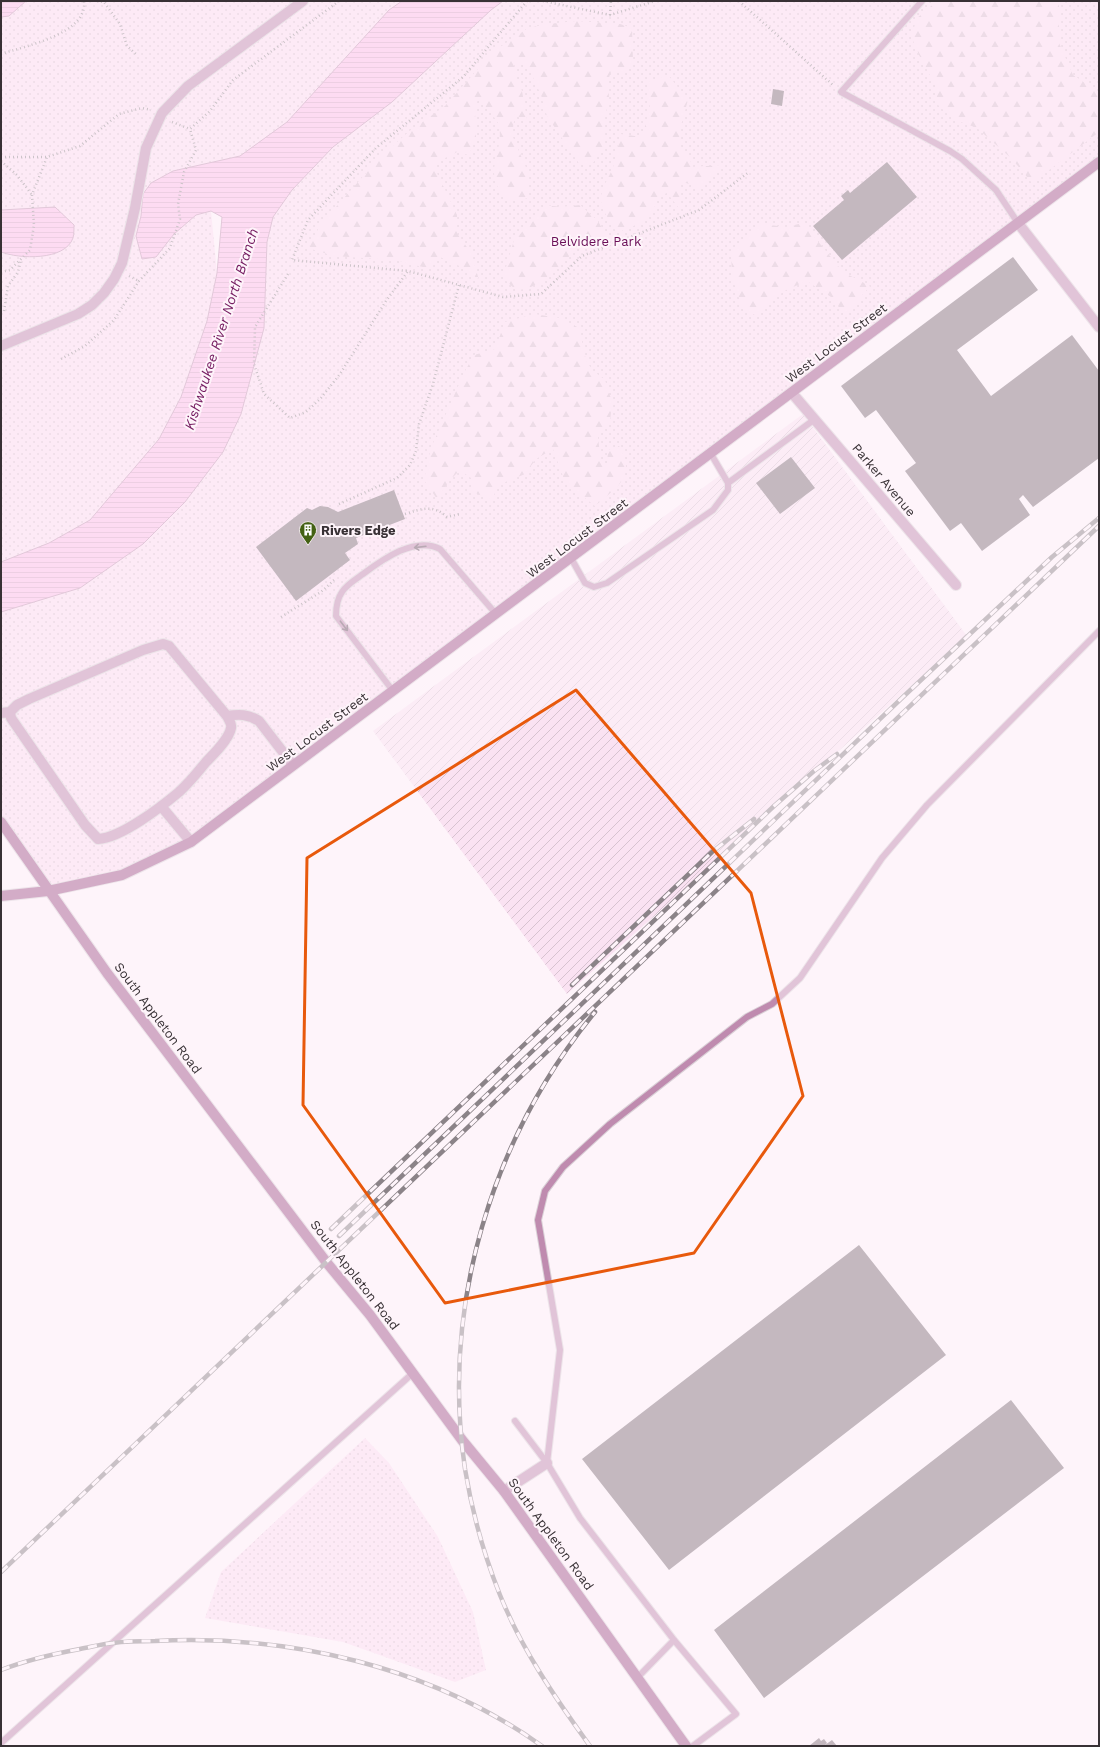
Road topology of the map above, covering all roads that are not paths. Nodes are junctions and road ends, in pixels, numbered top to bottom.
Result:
1 (303, 1) edge
2 (922, 1) edge
3 (1099, 162) edge
4 (1018, 223) junction
5 (1099, 327) edge
6 (1, 346) edge
7 (792, 393) junction
8 (815, 419) junction
9 (711, 454) junction
10 (728, 483) junction
11 (571, 558) junction
12 (956, 585) dead end
13 (496, 614) junction
14 (1099, 631) edge
15 (393, 691) junction
16 (6, 712) edge
17 (227, 716) junction
18 (293, 765) junction
19 (161, 806) junction
20 (1, 822) edge
21 (191, 842) junction
22 (48, 891) junction
23 (1, 896) edge
24 (413, 1373) junction
25 (515, 1421) dead end
26 (547, 1463) junction
27 (504, 1491) junction
28 (674, 1640) junction
29 (638, 1677) junction
30 (1, 1743) edge
31 (686, 1746) edge
32 (693, 1746) edge

1 - 6 street
2 - 4 lane
3 - 4 street, West Locust Street
4 - 5 street
4 - 7 street, West Locust Street
7 - 8 street, Parker Avenue
7 - 9 street, West Locust Street
8 - 10 lane
8 - 12 street, Parker Avenue
9 - 10 lane
9 - 11 street, West Locust Street
10 - 11 lane
11 - 13 street, West Locust Street
13 - 15 street, West Locust Street
13 -> 15 lane
14 - 26 lane
15 - 18 street, West Locust Street
16 - 17 street
16 - 19 street
17 - 18 street
17 - 19 street
18 - 21 street, West Locust Street
19 - 21 street
20 - 22 street, South Appleton Road
21 - 22 street, West Locust Street
22 - 23 street, West Locust Street
22 - 24 street, South Appleton Road
24 - 27 street, South Appleton Road
24 - 30 lane
25 - 26 lane
26 - 27 street
26 - 28 lane
27 - 29 street, South Appleton Road
28 - 29 lane
28 - 32 lane
29 - 31 street, South Appleton Road

